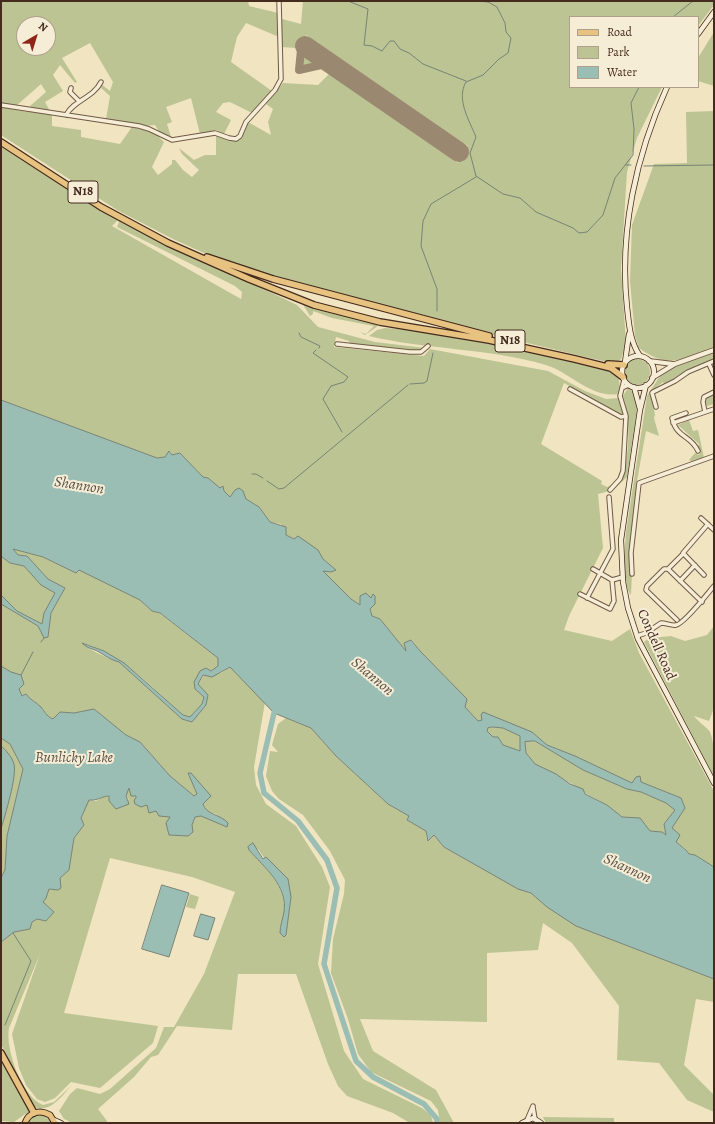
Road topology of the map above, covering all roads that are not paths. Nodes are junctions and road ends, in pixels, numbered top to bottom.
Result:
1 (279, 1) edge
2 (714, 12) edge
3 (699, 33) edge
4 (101, 82) dead end
5 (71, 88) dead end
6 (667, 88) edge
7 (79, 101) junction
8 (1, 105) edge
9 (66, 115) junction
10 (1, 138) edge
11 (1, 142) edge
12 (630, 330) junction
13 (337, 344) dead end
14 (428, 346) dead end
15 (714, 350) edge
16 (640, 356) junction
17 (650, 361) junction
18 (714, 361) edge
19 (624, 364) junction
20 (674, 364) junction
21 (709, 364) junction
22 (714, 375) edge
23 (624, 378) junction
24 (652, 378) junction
25 (629, 385) junction
26 (646, 385) junction
27 (634, 387) junction
28 (622, 388) junction
29 (570, 389) dead end
30 (714, 392) edge
31 (656, 407) dead end
32 (714, 409) edge
33 (640, 410) junction
34 (705, 412) junction
35 (686, 413) dead end
36 (626, 416) junction
37 (673, 423) junction
38 (698, 451) dead end
39 (714, 456) edge
40 (610, 490) dead end
41 (610, 497) dead end
42 (701, 518) dead end
43 (708, 524) junction
44 (714, 530) edge
45 (683, 554) junction
46 (694, 565) junction
47 (593, 569) dead end
48 (668, 569) junction
49 (600, 573) junction
50 (632, 574) dead end
51 (704, 575) dead end
52 (623, 577) junction
53 (612, 580) junction
54 (680, 581) junction
55 (714, 586) edge
56 (580, 594) dead end
57 (588, 598) junction
58 (702, 602) junction
59 (672, 615) junction
60 (668, 620) dead end
61 (677, 620) dead end
62 (637, 636) junction
63 (714, 783) edge
64 (1, 1053) edge
65 (34, 1112) junction
66 (535, 1119) junction
67 (26, 1121) edge
68 (54, 1121) edge
69 (524, 1122) edge
70 (20, 1123) edge
71 (61, 1123) edge
72 (541, 1123) edge

1 - 9 street
2 - 3 main road
4 - 7 street
5 - 7 street
6 - 12 main road
7 - 9 street
8 - 9 street
10 - 19 highway, N18
11 - 23 highway, N18
12 - 16 main road
12 - 19 main road
13 - 14 street
15 - 20 street
16 - 17 main road
16 - 19 main road
17 - 20 street
17 - 24 main road
18 - 21 street
19 - 23 main road
20 - 24 street
21 - 22 street
21 - 31 street
23 - 25 main road
23 - 28 street
24 - 26 main road
25 - 27 main road
25 - 28 street
26 - 27 main road
26 - 33 main road, Condell Road
27 - 33 main road
28 - 36 street
29 - 36 street
30 - 34 street
32 - 34 street
33 - 52 main road, Condell Road
34 - 37 street
35 - 37 street
36 - 40 street
37 - 38 street
39 - 50 street
41 - 49 street
42 - 43 street
43 - 44 street
43 - 45 street
45 - 46 street
45 - 48 street
46 - 51 street
46 - 54 street
47 - 49 street
48 - 54 street
48 - 59 street
49 - 53 street
49 - 57 street
52 - 53 street
52 - 62 main road, Condell Road
53 - 57 street
54 - 58 street
55 - 58 street
56 - 57 street
58 - 62 street
59 - 60 street
59 - 61 street
62 - 63 main road, Condell Road
64 - 65 highway
65 - 67 main road
65 - 68 main road
66 - 69 main road
66 - 69 street
66 - 72 main road
67 - 70 main road
68 - 71 main road

